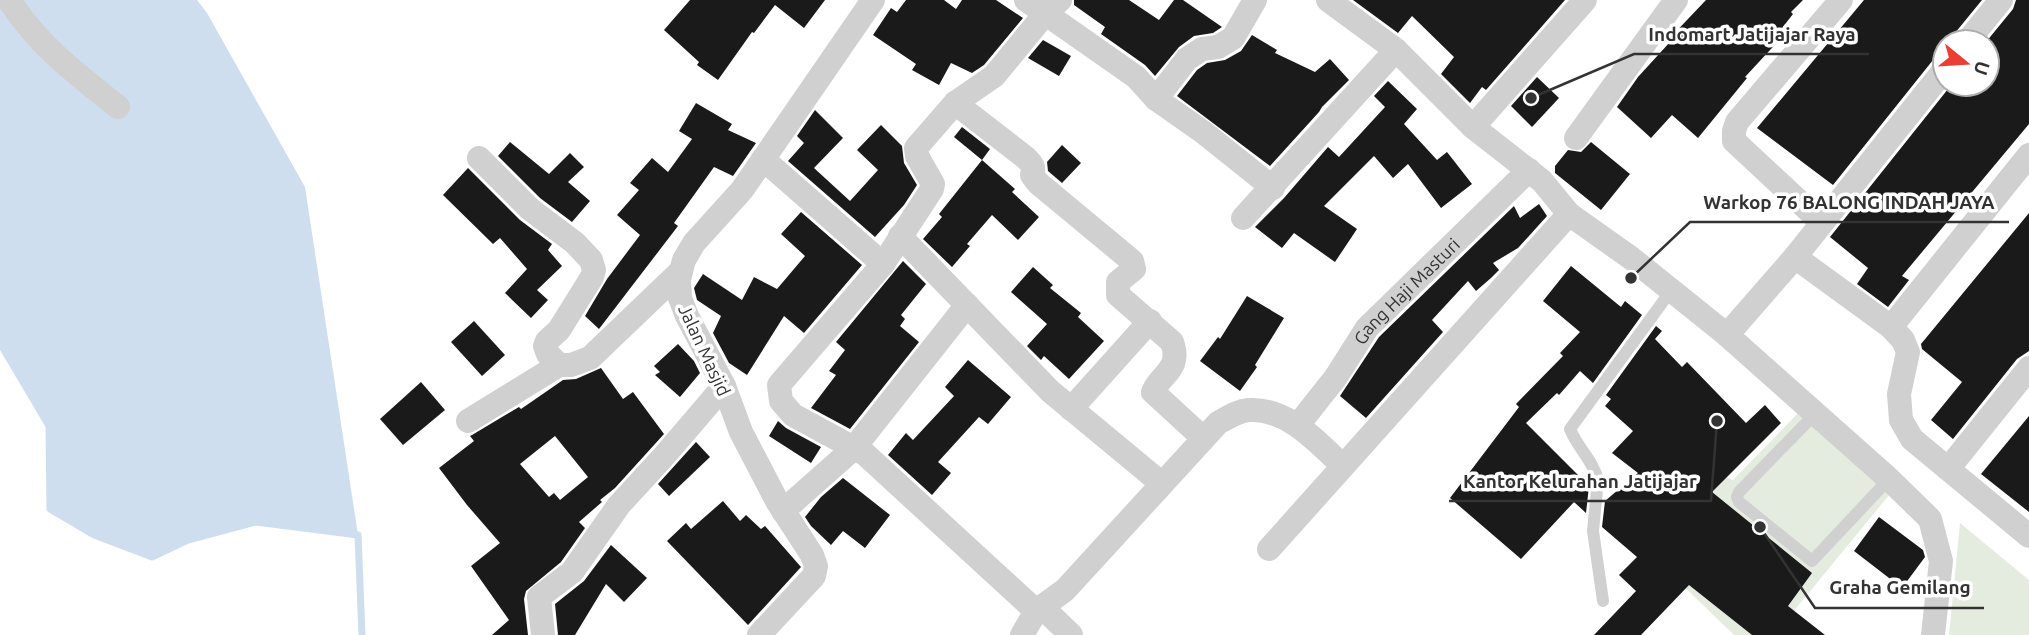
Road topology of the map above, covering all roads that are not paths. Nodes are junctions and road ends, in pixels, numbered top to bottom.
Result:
1 (9, 0) edge
2 (873, 0) edge
3 (1255, 0) edge
4 (1328, 0) edge
5 (1585, 0) edge
6 (1675, 0) edge
7 (1841, 0) edge
8 (2001, 0) edge
9 (1043, 5) edge
10 (1978, 28) edge
11 (1396, 50) junction
12 (1931, 86) edge
13 (1156, 99) junction
14 (955, 103) junction
15 (118, 107) dead end
16 (1473, 127) junction
17 (1576, 138) dead end
18 (2029, 155) edge
19 (479, 158) dead end
20 (763, 159) junction
21 (1529, 170) junction
22 (1273, 188) junction
23 (1569, 214) junction
24 (1243, 218) dead end
25 (1821, 222) junction
26 (900, 236) junction
27 (1795, 257) junction
28 (883, 264) junction
29 (681, 271) junction
30 (1670, 292) junction
31 (967, 305) junction
32 (1150, 321) junction
33 (1891, 327) junction
34 (1727, 335) junction
35 (559, 365) junction
36 (2029, 368) edge
37 (723, 386) junction
38 (1071, 409) junction
39 (1815, 414) junction
40 (468, 421) dead end
41 (1298, 425) junction
42 (1203, 438) junction
43 (854, 448) junction
44 (1343, 466) junction
45 (1948, 469) junction
46 (1889, 480) junction
47 (1161, 483) junction
48 (783, 511) junction
49 (2029, 536) edge
50 (1269, 549) dead end
51 (1603, 601) dead end
52 (1039, 609) junction
53 (543, 635) edge
54 (759, 635) edge
55 (1022, 635) edge
56 (1071, 635) edge
57 (1933, 635) edge

1 - 15 street
2 - 20 street
3 - 13 street
4 - 11 street
5 - 16 street
6 - 17 street
7 - 25 street
8 - 10 street
9 - 13 street
9 - 14 street
11 - 16 street
11 - 22 street
12 - 25 street
13 - 22 street
14 - 26 street
14 - 32 street
16 - 21 street
18 - 33 street
19 - 35 street
20 - 28 street
20 - 29 street
21 - 23 street
21 - 41 street, Gang Haji Masturi
22 - 24 street
23 - 30 street
23 - 44 street
25 - 27 street
26 - 28 street
26 - 31 street
27 - 33 street
27 - 34 street
28 - 43 street
29 - 35 street
29 - 37 street, Jalan Masjid
30 - 34 street
30 - 51 lane
31 - 38 street
31 - 43 street
32 - 38 street
32 - 42 street
33 - 45 street
34 - 39 street
35 - 40 street
36 - 45 street
37 - 48 street, Jalan Masjid
37 - 53 street
38 - 47 street
39 - 46 street
39 - 46 lane
41 - 42 street
41 - 44 street
42 - 47 street
43 - 48 street
43 - 52 street
44 - 50 street
45 - 49 street
46 - 57 street
47 - 52 street
48 - 54 street, Jalan Masjid
52 - 55 street
52 - 56 street

